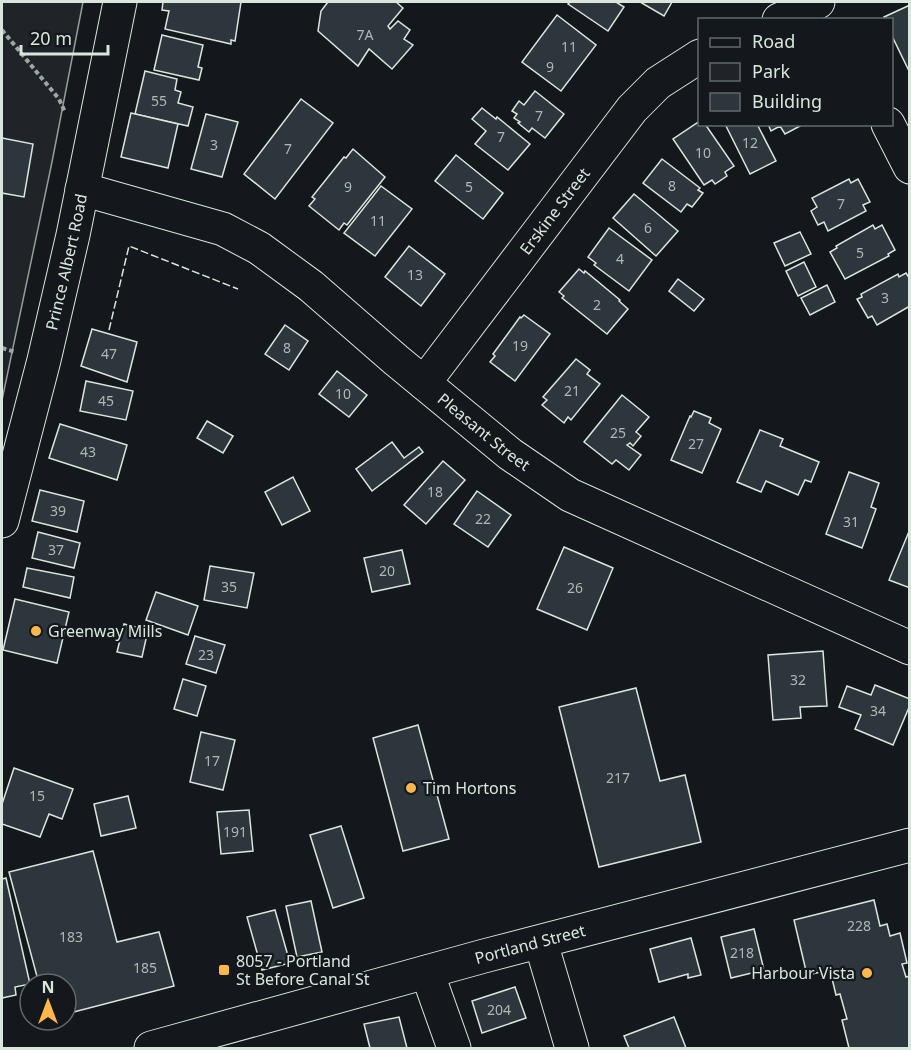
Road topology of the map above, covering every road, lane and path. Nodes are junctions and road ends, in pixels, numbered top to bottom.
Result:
1 (120, 2) edge
2 (818, 2) edge
3 (827, 2) edge
4 (783, 18) edge
5 (835, 18) edge
6 (2, 30) edge
7 (698, 57) edge
8 (68, 120) dead end
9 (889, 126) edge
10 (909, 167) edge
11 (82, 189) junction
12 (424, 383) junction
13 (2, 521) edge
14 (909, 648) edge
15 (909, 845) edge
16 (541, 943) junction
17 (427, 972) junction
18 (151, 1048) edge
19 (454, 1048) edge
20 (572, 1048) edge

1 - 11 main road, Prince Albert Road
2 - 4 main road
3 - 5 main road
6 - 8 path
7 - 12 main road, Erskine Street
9 - 10 main road
11 - 12 main road, Pleasant Street
11 - 13 main road, Prince Albert Road
12 - 14 main road, Pleasant Street
15 - 16 main road, Portland Street
16 - 17 main road, Portland Street
16 - 20 main road
17 - 18 main road, Portland Street
17 - 19 main road

